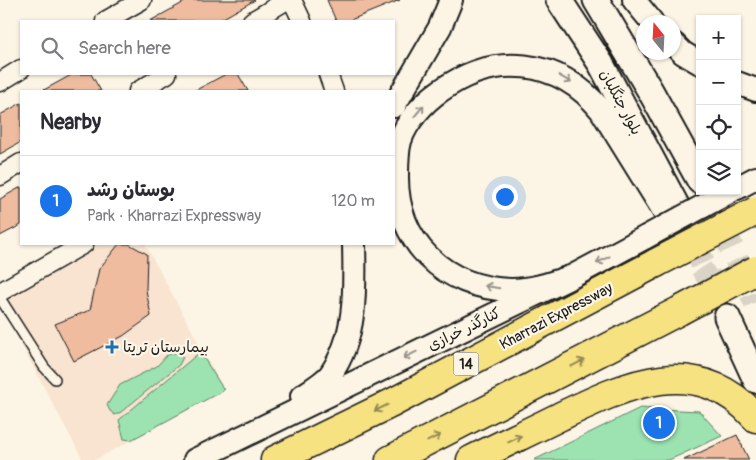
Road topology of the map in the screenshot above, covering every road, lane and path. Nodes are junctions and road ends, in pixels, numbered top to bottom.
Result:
1 (142, 0) edge
2 (287, 0) edge
3 (292, 0) edge
4 (450, 0) edge
5 (559, 0) edge
6 (596, 0) edge
7 (634, 0) edge
8 (646, 15) edge
9 (107, 20) edge
10 (254, 20) edge
11 (302, 20) edge
12 (681, 52) edge
13 (696, 61) edge
14 (20, 70) edge
15 (165, 75) edge
16 (328, 75) edge
17 (0, 82) edge
18 (741, 84) edge
19 (140, 90) edge
20 (334, 90) edge
21 (756, 90) edge
22 (395, 104) edge
23 (20, 164) edge
24 (696, 174) edge
25 (0, 176) edge
26 (756, 178) edge
27 (741, 186) edge
28 (724, 195) edge
29 (671, 210) joint
30 (756, 211) edge
31 (82, 245) edge
32 (354, 245) edge
33 (756, 270) edge
34 (573, 276) junction
35 (0, 292) edge
36 (0, 298) edge
37 (728, 317) tunnel mouth
38 (55, 379) dead end
39 (756, 380) edge
40 (756, 418) edge
41 (255, 431) junction
42 (195, 460) edge
43 (275, 460) edge
44 (390, 460) edge
45 (471, 460) edge

1 - 9 street
2 - 10 street
3 - 11 street
4 - 22 street
5 - 29 main road, بلوار جنگلبان
6 - 24 main road, بلوار جنگلبان
7 - 8 street
12 - 13 street
14 - 17 street
15 - 19 street
16 - 20 street
18 - 21 street
23 - 25 street
26 - 27 street
28 -> 34 street, کنارگذر خرازی, bridge
34 -> 29 street
30 -> 43 highway, Kharrazi Expressway / 14, bridge
31 - 35 street
32 - 41 street
44 -> 33 highway, bridge
34 -> 41 street, کنارگذر خرازی
36 - 38 lane
37 - 39 main road
45 -> 40 highway
41 - 42 street, کنارگذر خرازی

